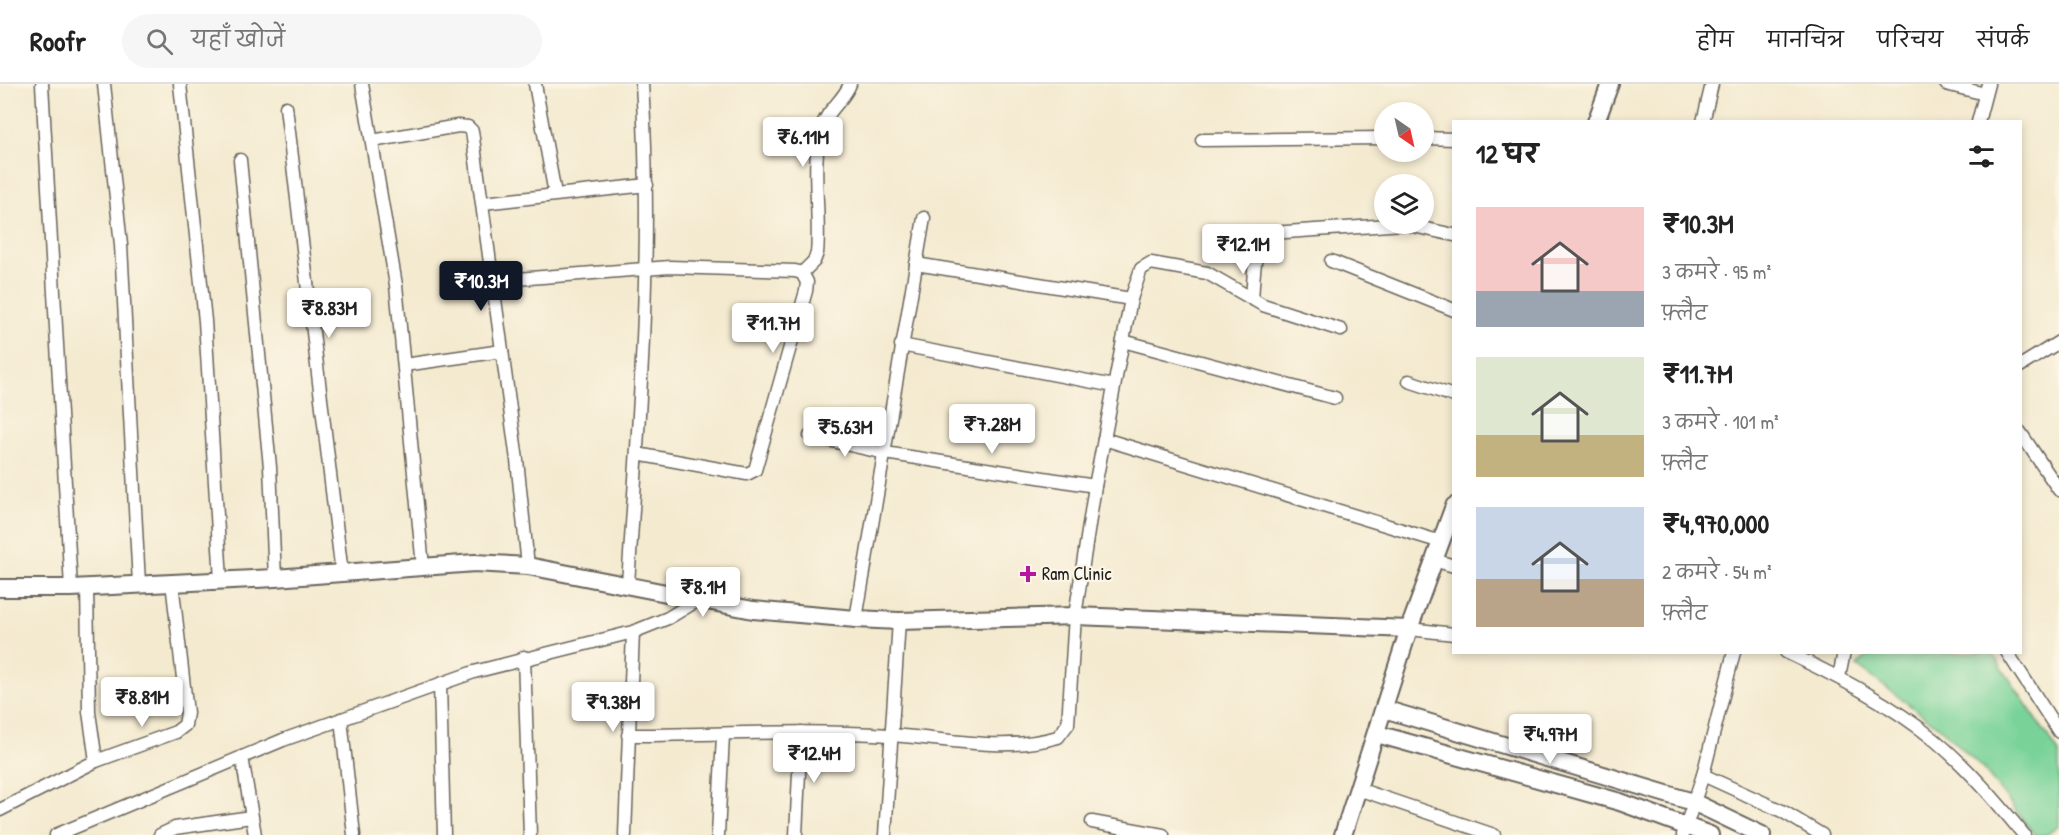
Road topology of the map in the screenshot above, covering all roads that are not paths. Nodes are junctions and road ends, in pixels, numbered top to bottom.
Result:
1 (42, 84) edge
2 (104, 84) edge
3 (180, 84) edge
4 (362, 84) edge
5 (535, 84) edge
6 (642, 84) edge
7 (850, 84) edge
8 (1610, 84) edge
9 (1712, 84) edge
10 (1946, 84) edge
11 (1986, 89) edge
12 (286, 107) dead end
13 (1597, 120) edge
14 (1703, 120) edge
15 (1978, 120) edge
16 (1374, 138) edge
17 (1434, 139) edge
18 (1202, 140) dead end
19 (1452, 140) edge
20 (372, 141) junction
21 (240, 160) dead end
22 (647, 185) junction
23 (555, 194) junction
24 (483, 203) junction
25 (924, 218) dead end
26 (1452, 235) edge
27 (1331, 261) dead end
28 (916, 264) junction
29 (645, 271) junction
30 (802, 273) junction
31 (492, 281) junction
32 (1131, 299) junction
33 (1252, 299) junction
34 (1452, 309) edge
35 (1341, 330) dead end
36 (1123, 341) junction
37 (2059, 342) edge
38 (901, 345) junction
39 (502, 351) junction
40 (404, 365) junction
41 (2022, 365) edge
42 (1409, 381) dead end
43 (1114, 386) junction
44 (1452, 395) edge
45 (1335, 398) dead end
46 (2022, 435) edge
47 (810, 436) dead end
48 (1104, 439) junction
49 (885, 453) junction
50 (637, 454) junction
51 (1095, 486) junction
52 (2059, 490) edge
53 (1452, 512) edge
54 (1441, 542) junction
55 (1434, 560) junction
56 (1452, 565) edge
57 (528, 566) junction
58 (423, 567) junction
59 (342, 574) junction
60 (275, 578) junction
61 (221, 580) junction
62 (172, 582) junction
63 (139, 584) junction
64 (628, 584) junction
65 (79, 587) junction
66 (0, 588) edge
67 (698, 600) junction
68 (1075, 616) junction
69 (856, 619) junction
70 (899, 621) junction
71 (1409, 629) junction
72 (633, 632) junction
73 (1452, 634) edge
74 (1733, 654) edge
75 (1790, 654) edge
76 (1844, 654) edge
77 (2008, 654) edge
78 (524, 657) junction
79 (1839, 677) junction
80 (440, 684) junction
81 (1384, 709) junction
82 (341, 719) junction
83 (801, 732) junction
84 (2059, 732) edge
85 (1377, 734) junction
86 (628, 735) junction
87 (723, 735) junction
88 (892, 735) junction
89 (242, 757) junction
90 (96, 761) junction
91 (1703, 775) junction
92 (1358, 789) junction
93 (1693, 802) junction
94 (0, 810) edge
95 (251, 817) junction
96 (1092, 822) dead end
97 (1685, 831) edge
98 (56, 835) edge
99 (160, 835) edge
100 (255, 835) edge
101 (354, 835) edge
102 (444, 835) edge
103 (530, 835) edge
104 (625, 835) edge
105 (718, 835) edge
106 (796, 835) edge
107 (885, 835) edge
108 (1163, 835) edge
109 (1343, 835) edge
110 (1494, 835) edge
111 (1710, 835) edge
112 (1762, 835) edge
113 (1822, 835) edge
114 (2024, 835) edge

1 - 65 street
2 - 63 street
3 - 61 street
4 - 20 street
5 - 23 street
6 - 22 street
7 - 30 street
8 - 13 street
9 - 14 street
10 - 11 street
11 - 15 street
12 - 59 street
16 - 18 street
17 - 19 street
20 - 24 street
20 - 40 street
21 - 60 street
22 - 23 street
22 - 29 street
23 - 24 street
24 - 31 street
25 - 28 street
26 - 33 street
27 - 34 street
28 - 32 street
28 - 38 street
29 - 30 street
29 - 31 street
29 - 50 street
30 - 50 street
31 - 39 street
32 - 33 street
32 - 36 street
33 - 35 street
36 - 43 street
36 - 45 street
37 - 41 street
38 - 43 street
38 - 49 street
39 - 40 street
39 - 57 street
40 - 58 street
42 - 44 street
43 - 48 street
46 - 52 street
47 - 49 street
48 - 51 street
48 - 54 street
49 - 51 street
49 - 69 street
50 - 64 street
51 - 68 street
53 - 54 street
54 - 55 street
55 - 56 street
55 - 71 street
57 - 58 street
57 - 64 street
58 - 59 street
59 - 60 street
60 - 61 street
61 - 62 street
62 - 63 street
62 - 90 street
63 - 65 street
64 - 67 street
65 - 66 street
65 - 90 street
67 - 69 street
67 - 72 street
68 - 70 street
68 - 71 street
68 - 88 street
69 - 70 street
70 - 88 street
71 - 73 street
71 - 81 street
72 - 78 street
72 - 86 street
74 - 91 street
75 - 79 street
76 - 79 street
77 - 84 street
78 - 80 street
78 - 103 street
79 - 114 street
80 - 82 street
80 - 102 street
81 - 85 street
81 - 93 street
82 - 89 street
82 - 101 street
83 - 87 street
83 - 88 street
83 - 106 street
85 - 92 street
85 - 97 street
86 - 87 street
86 - 104 street
87 - 105 street
88 - 107 street
89 - 95 street
89 - 98 street
90 - 94 street
91 - 93 street
91 - 113 street
92 - 109 street
92 - 110 street
93 - 97 street
93 - 112 street
95 - 99 street
95 - 100 street
96 - 108 street
97 - 111 street

